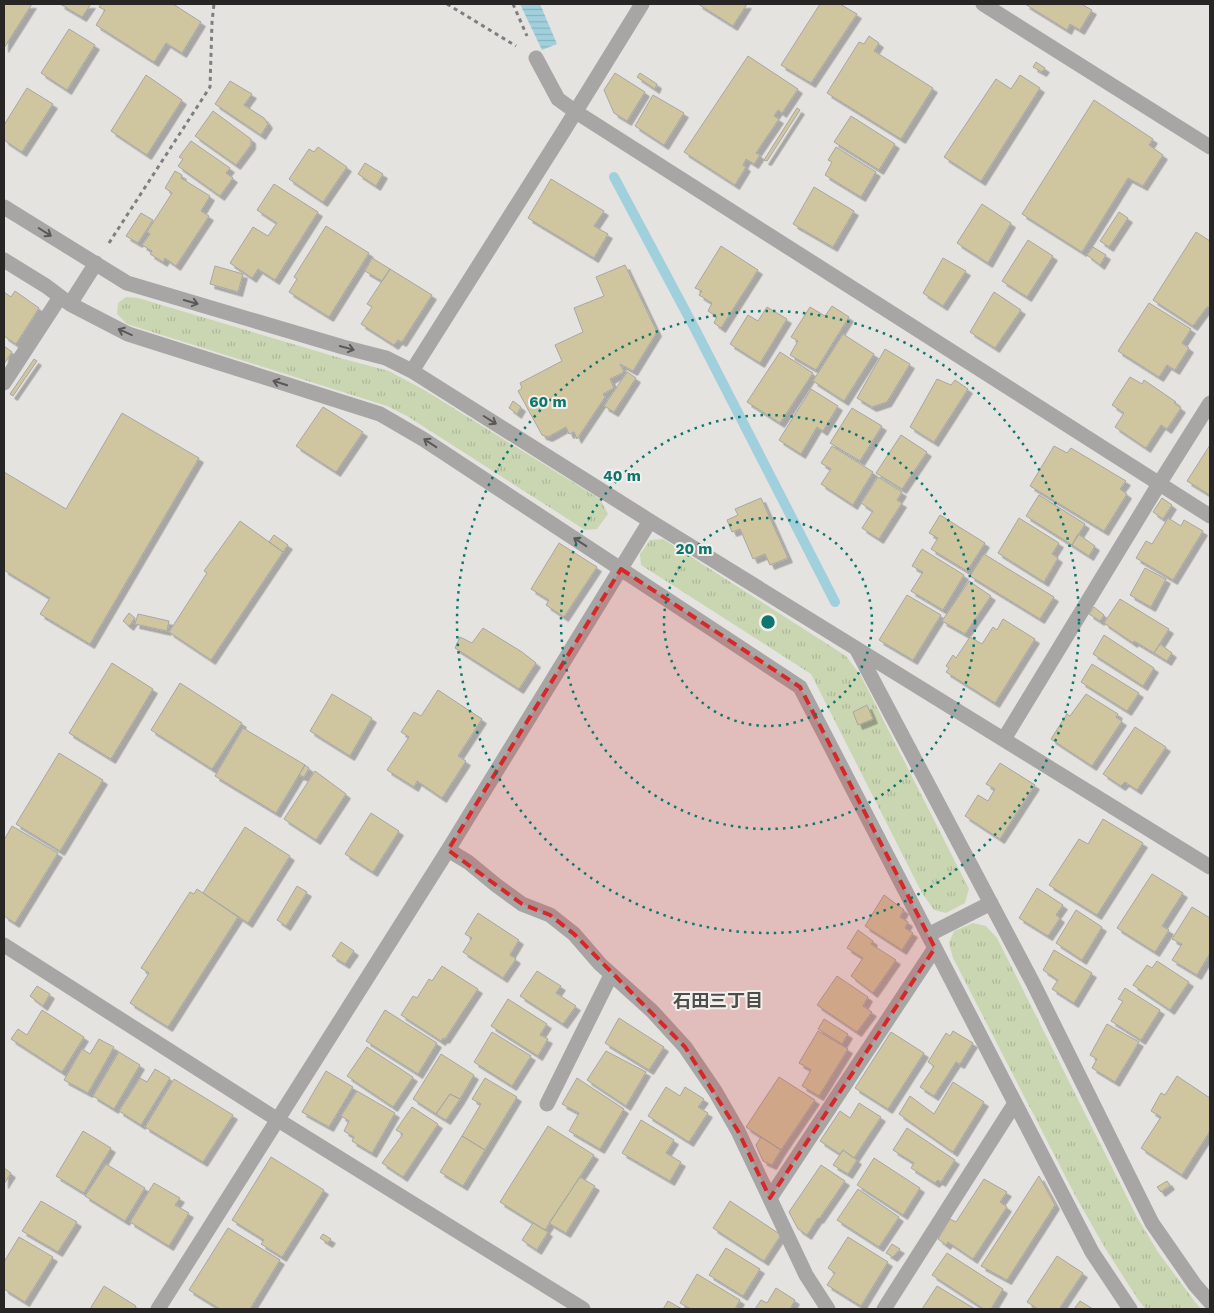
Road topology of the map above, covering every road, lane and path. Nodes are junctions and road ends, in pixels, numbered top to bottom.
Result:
1 (214, 4) edge
2 (447, 4) edge
3 (513, 4) edge
4 (642, 4) edge
5 (983, 4) edge
6 (536, 58) junction
7 (576, 112) junction
8 (1210, 146) edge
9 (4, 207) edge
10 (4, 260) edge
11 (96, 263) junction
12 (65, 300) junction
13 (412, 371) junction
14 (4, 383) edge
15 (1210, 403) edge
16 (1159, 484) junction
17 (1210, 516) edge
18 (650, 521) junction
19 (621, 569) junction
20 (856, 648) junction
21 (1004, 739) junction
22 (448, 850) junction
23 (1210, 867) edge
24 (991, 903) junction
25 (931, 942) junction
26 (4, 945) edge
27 (611, 975) junction
28 (1015, 1103) junction
29 (547, 1104) dead end
30 (278, 1120) junction
31 (770, 1198) junction
32 (1210, 1302) edge
33 (158, 1309) edge
34 (583, 1309) edge
35 (828, 1309) edge
36 (884, 1309) edge
37 (1130, 1309) edge

1 - 11 path
2 - 6 path
3 - 6 path
4 - 7 street
5 - 8 street
6 - 7 street
7 - 13 street
7 - 16 street
9 -> 11 street
10 - 12 street
11 - 12 street
11 -> 13 street
12 - 14 street
19 -> 12 street
13 -> 18 street
15 - 16 street
16 - 17 street
16 - 21 street
18 - 19 street
18 - 20 street
19 - 22 street
19 - 25 street
20 - 21 street
20 - 24 street
21 - 23 street
22 - 27 street
22 - 30 street
24 - 25 street
24 - 32 street
25 - 28 street
25 - 31 street
26 - 30 street
27 - 29 street
27 - 31 street
28 - 36 street
28 - 37 street
30 - 33 street
30 - 34 street
31 - 35 street

